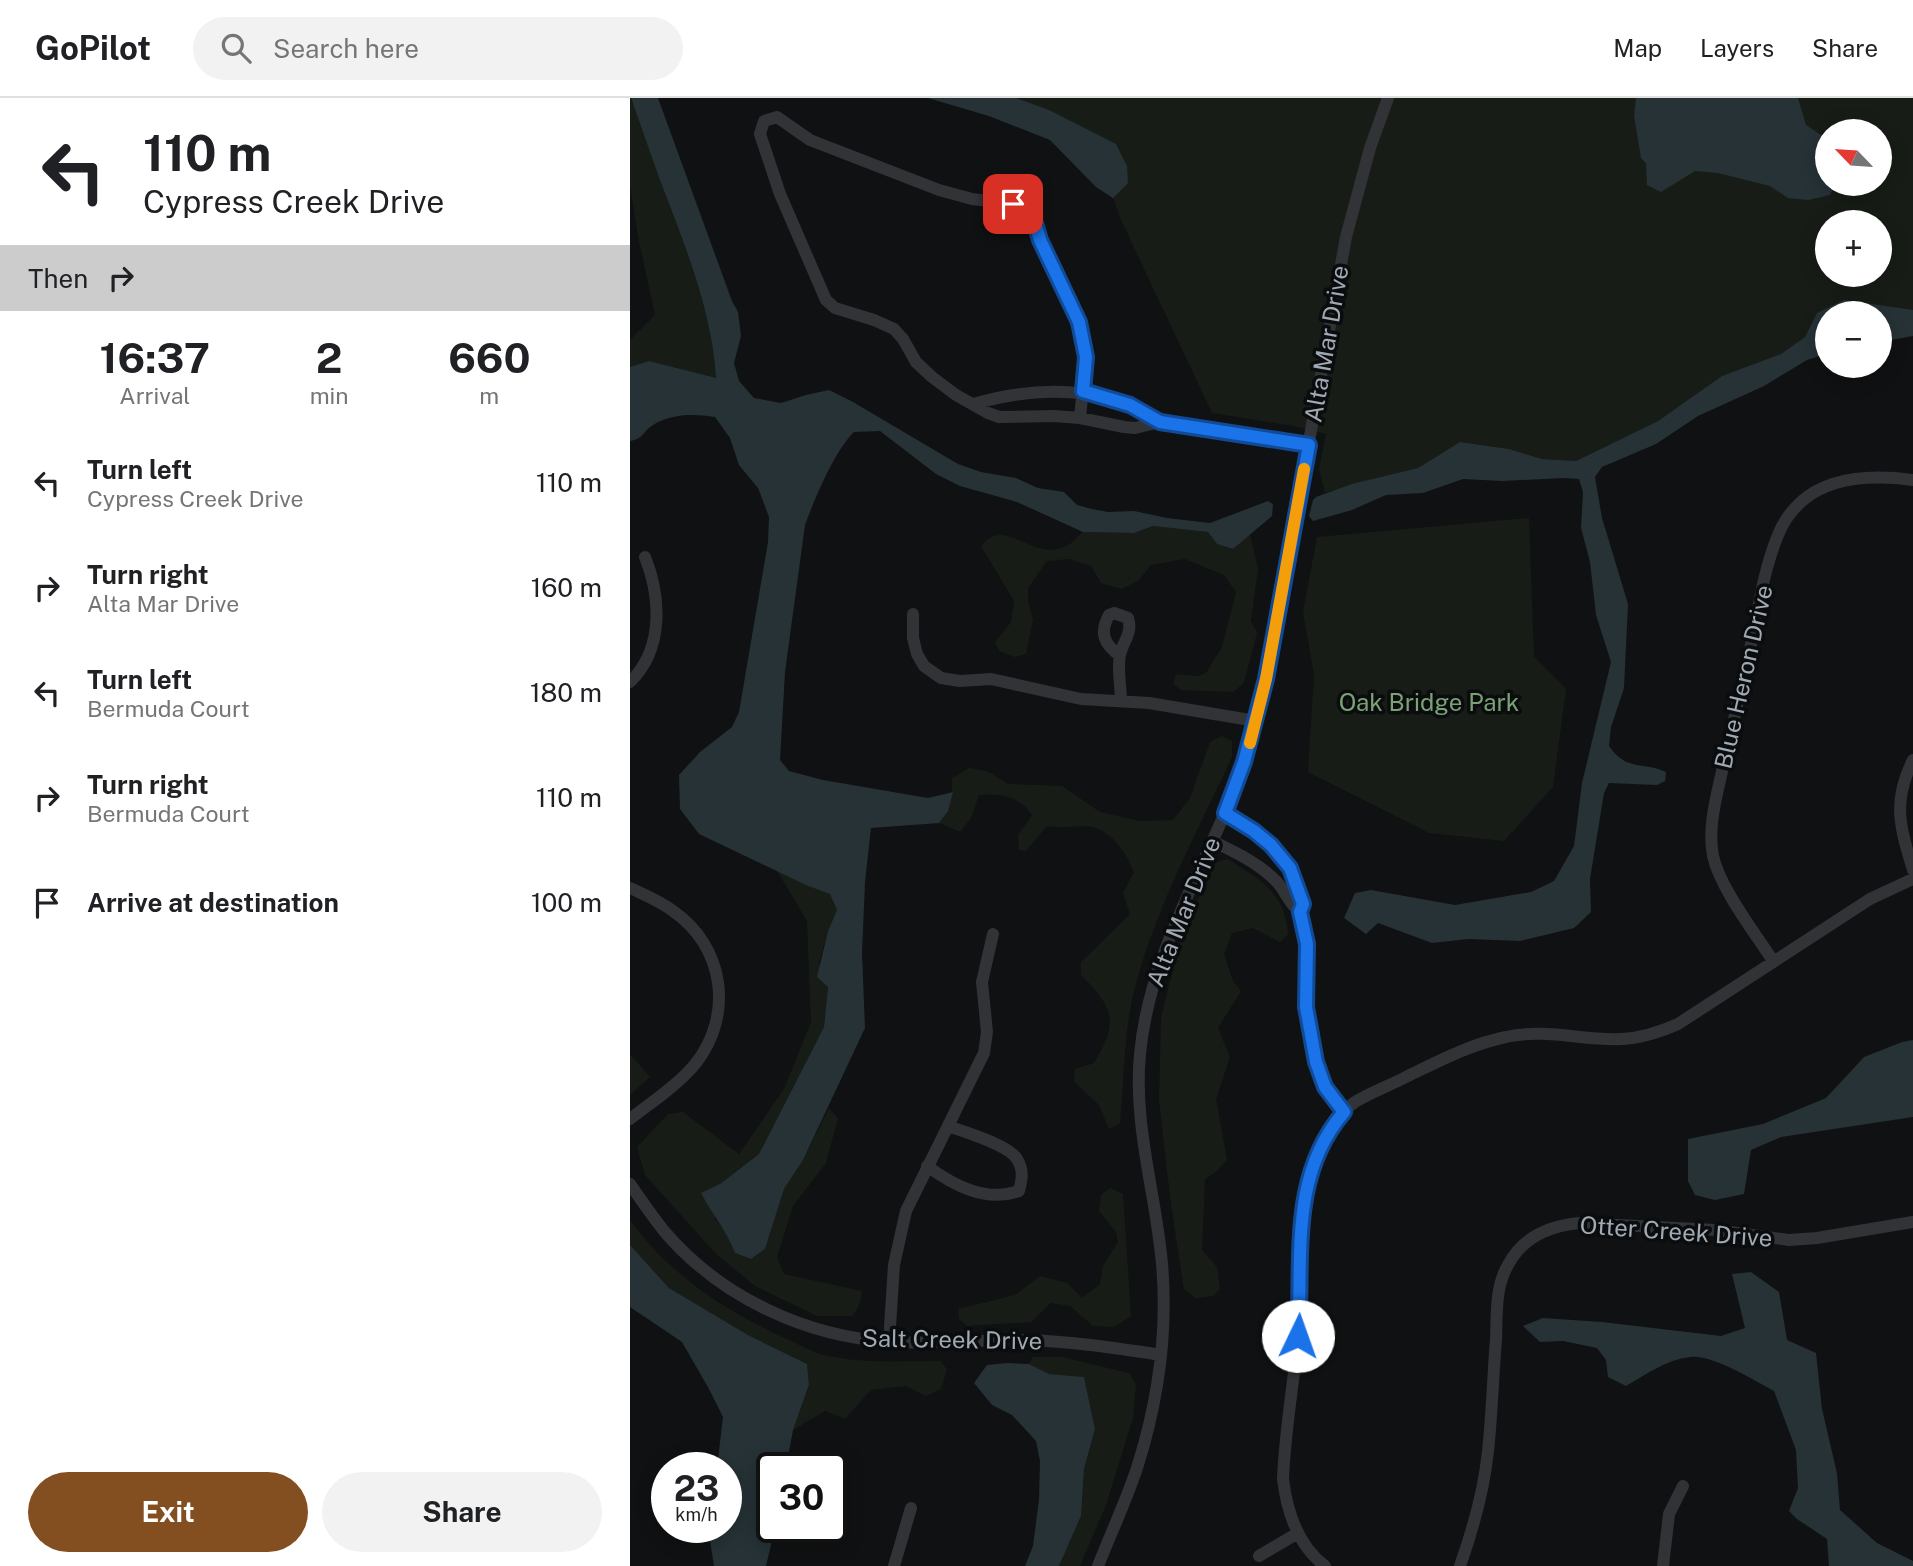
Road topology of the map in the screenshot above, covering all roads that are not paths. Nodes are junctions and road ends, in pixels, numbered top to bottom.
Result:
1 (1388, 98) edge
2 (1083, 391) junction
3 (973, 404) junction
4 (1080, 418) junction
5 (1160, 422) junction
6 (1309, 445) junction
7 (1913, 480) edge
8 (646, 557) dead end
9 (913, 614) dead end
10 (1120, 656) dead end
11 (630, 682) edge
12 (1121, 701) junction
13 (1256, 721) junction
14 (1913, 760) edge
15 (1225, 813) junction
16 (1212, 841) junction
17 (1913, 870) edge
18 (1913, 879) edge
19 (630, 888) edge
20 (1300, 912) junction
21 (993, 934) dead end
22 (1773, 961) junction
23 (1344, 1112) junction
24 (630, 1119) edge
25 (948, 1126) junction
26 (927, 1166) junction
27 (630, 1184) edge
28 (1913, 1222) edge
29 (889, 1342) junction
30 (1161, 1355) junction
31 (1683, 1486) dead end
32 (911, 1508) dead end
33 (1298, 1533) junction
34 (1259, 1556) dead end
35 (894, 1566) edge
36 (1098, 1566) edge
37 (1325, 1566) edge
38 (1460, 1566) edge
39 (1663, 1566) edge

1 - 6 street, Alta Mar Drive
2 - 3 street
2 - 3 street
2 - 4 street
2 - 5 street
3 - 4 street
4 - 5 street
5 - 6 street
6 - 13 street, Alta Mar Drive
7 - 22 street, Blue Heron Drive
8 - 11 street
9 - 12 street
10 - 12 street
12 - 13 street
13 - 15 street, Alta Mar Drive
14 - 17 street
15 - 16 street, Alta Mar Drive
15 - 20 street
16 - 20 street
16 - 30 street, Alta Mar Drive
18 - 22 street
19 - 24 street
20 - 23 street
21 - 25 street
22 - 23 street
23 - 33 street
25 - 26 street
25 - 26 street
26 - 29 street
27 - 29 street, Salt Creek Drive
28 - 38 street, Otter Creek Drive
29 - 30 street, Salt Creek Drive
30 - 36 street, Alta Mar Drive
31 - 39 street
32 - 35 street
33 - 34 street
33 - 37 street

